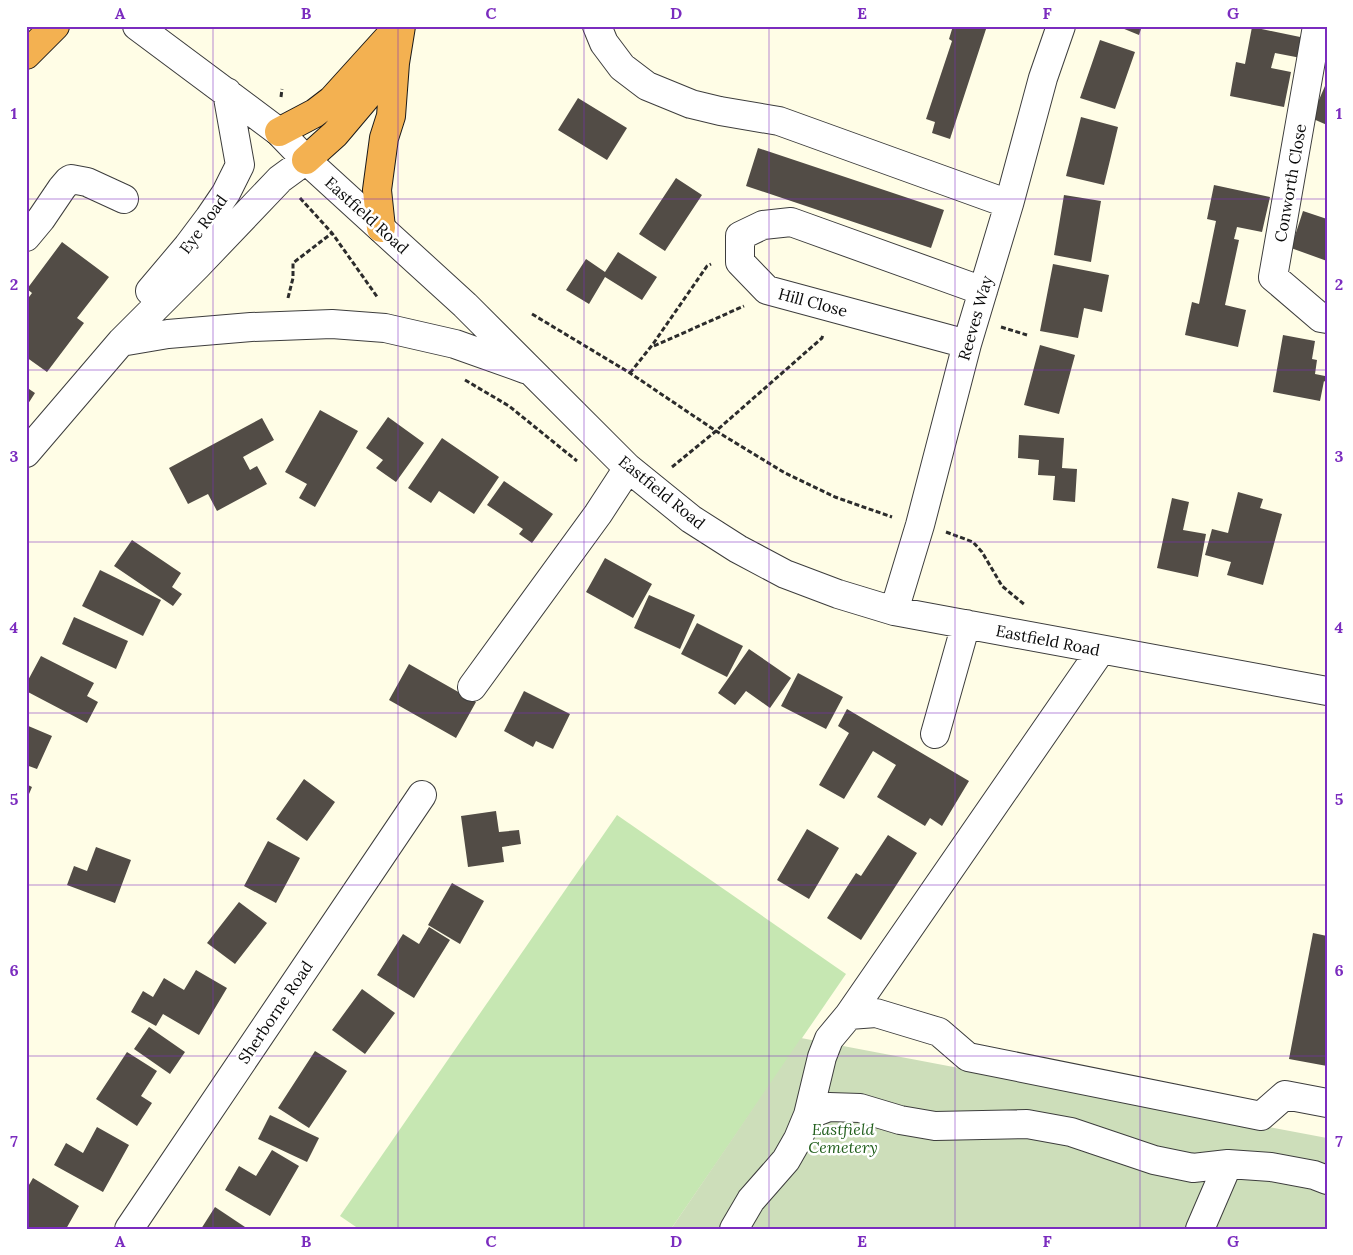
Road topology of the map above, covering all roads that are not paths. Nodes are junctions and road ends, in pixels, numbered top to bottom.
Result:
1 (55, 26) edge
2 (137, 26) edge
3 (400, 26) edge
4 (596, 26) edge
5 (1061, 26) edge
6 (1327, 37) edge
7 (26, 55) edge
8 (395, 63) junction
9 (227, 92) junction
10 (279, 132) junction
11 (306, 160) junction
12 (124, 199) dead end
13 (1009, 204) junction
14 (381, 228) junction
15 (26, 237) edge
16 (983, 291) junction
17 (1327, 319) edge
18 (121, 342) junction
19 (967, 344) junction
20 (531, 371) junction
21 (26, 453) edge
22 (621, 479) junction
23 (894, 611) junction
24 (966, 624) junction
25 (1101, 650) junction
26 (472, 687) dead end
27 (1327, 691) edge
28 (935, 734) dead end
29 (422, 795) dead end
30 (849, 1015) junction
31 (1327, 1103) edge
32 (808, 1115) junction
33 (1228, 1164) junction
34 (1327, 1180) edge
35 (129, 1229) edge
36 (734, 1229) edge
37 (1200, 1229) edge

1 - 7 highway
2 - 9 street, Eastfield Road
3 - 8 highway
3 - 10 highway
4 - 13 street
5 - 13 street, Reeves Way
6 - 17 street, Conworth Close
8 - 11 highway
8 - 14 highway
9 - 10 street, Eastfield Road
9 - 18 street, Eye Road
10 - 11 street, Eastfield Road
11 - 14 street, Eastfield Road
11 - 18 street, Eye Road
12 - 15 street
13 - 16 street, Reeves Way
14 - 20 street, Eastfield Road
16 - 19 street, Reeves Way
16 - 19 street, Hill Close
18 - 20 street
18 - 21 street, Eye Road
19 - 23 street, Reeves Way
20 - 22 street, Eastfield Road
22 - 23 street, Eastfield Road
22 - 26 street
23 - 24 street, Eastfield Road
24 - 25 street, Eastfield Road
24 - 28 street
25 - 27 street, Eastfield Road
25 - 30 street
29 - 35 street, Sherborne Road
30 - 31 street
30 - 32 street
32 - 33 street
32 - 36 street
33 - 34 street
33 - 37 street

